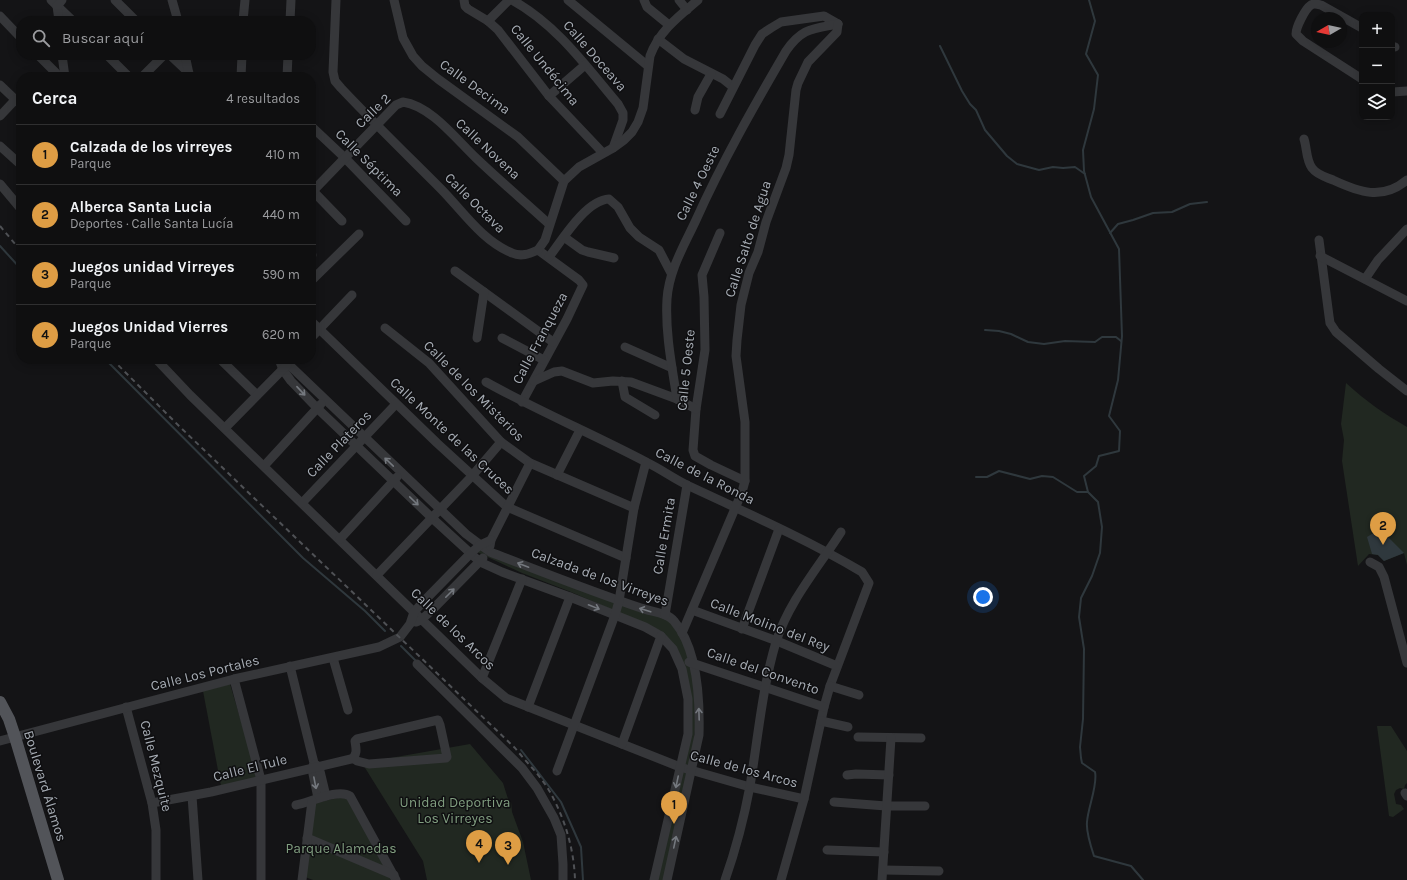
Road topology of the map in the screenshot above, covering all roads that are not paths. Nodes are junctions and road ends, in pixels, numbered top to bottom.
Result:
1 (172, 0) edge
2 (245, 0) edge
3 (291, 0) edge
4 (336, 0) edge
5 (394, 0) edge
6 (464, 0) edge
7 (509, 0) edge
8 (512, 0) edge
9 (568, 0) edge
10 (644, 0) edge
11 (679, 0) edge
12 (698, 0) edge
13 (118, 1) edge
14 (57, 2) edge
15 (687, 10) junction
16 (0, 16) edge
17 (58, 16) edge
18 (69, 16) edge
19 (132, 16) edge
20 (177, 16) edge
21 (243, 16) edge
22 (290, 16) edge
23 (488, 21) junction
24 (838, 24) junction
25 (669, 25) junction
26 (1359, 26) edge
27 (16, 33) edge
28 (658, 38) junction
29 (43, 60) edge
30 (63, 60) edge
31 (112, 60) edge
32 (159, 60) edge
33 (175, 60) edge
34 (186, 60) edge
35 (242, 60) edge
36 (288, 60) edge
37 (585, 65) junction
38 (648, 66) junction
39 (55, 72) edge
40 (64, 72) edge
41 (125, 72) edge
42 (147, 72) edge
43 (187, 72) edge
44 (189, 72) edge
45 (241, 72) edge
46 (287, 72) edge
47 (711, 74) junction
48 (1359, 77) edge
49 (0, 84) edge
50 (733, 87) junction
51 (1407, 91) edge
52 (1395, 92) edge
53 (550, 96) junction
54 (16, 101) edge
55 (404, 102) joint
56 (16, 104) edge
57 (695, 110) dead end
58 (720, 114) dead end
59 (0, 116) edge
60 (377, 126) junction
61 (316, 131) edge
62 (1304, 139) dead end
63 (0, 146) edge
64 (613, 148) junction
65 (603, 153) junction
66 (345, 158) junction
67 (16, 161) edge
68 (1407, 180) edge
69 (564, 181) junction
70 (0, 184) edge
71 (316, 187) edge
72 (316, 195) edge
73 (16, 203) edge
74 (342, 221) dead end
75 (406, 221) dead end
76 (550, 224) junction
77 (1407, 229) edge
78 (720, 233) dead end
79 (359, 234) dead end
80 (564, 237) junction
81 (1403, 239) edge
82 (1319, 240) dead end
83 (538, 250) junction
84 (1320, 256) junction
85 (549, 257) junction
86 (614, 258) dead end
87 (455, 271) dead end
88 (671, 273) junction
89 (316, 276) edge
90 (1365, 279) junction
91 (484, 292) junction
92 (352, 295) dead end
93 (1407, 301) edge
94 (316, 326) edge
95 (385, 328) dead end
96 (319, 329) junction
97 (316, 332) edge
98 (477, 338) dead end
99 (502, 338) dead end
100 (553, 342) junction
101 (625, 347) dead end
102 (544, 360) junction
103 (161, 364) edge
104 (225, 364) edge
105 (285, 364) edge
106 (286, 364) edge
107 (287, 364) edge
108 (672, 368) junction
109 (534, 381) junction
110 (622, 381) junction
111 (486, 382) dead end
112 (1407, 391) edge
113 (257, 396) junction
114 (677, 399) junction
115 (325, 400) junction
116 (522, 402) junction
117 (396, 404) junction
118 (317, 408) junction
119 (696, 409) junction
120 (656, 415) dead end
121 (225, 428) junction
122 (580, 430) junction
123 (364, 438) junction
124 (501, 442) junction
125 (356, 447) junction
126 (646, 462) junction
127 (530, 463) junction
128 (264, 466) junction
129 (401, 473) junction
130 (557, 475) junction
131 (472, 476) junction
132 (393, 481) junction
133 (745, 481) junction
134 (687, 485) junction
135 (302, 503) junction
136 (507, 506) junction
137 (736, 507) junction
138 (634, 508) junction
139 (440, 510) junction
140 (432, 518) junction
141 (779, 528) junction
142 (841, 532) dead end
143 (340, 540) junction
144 (491, 540) junction
145 (480, 545) junction
146 (490, 552) junction
147 (828, 552) junction
148 (470, 554) junction
149 (626, 558) junction
150 (480, 562) junction
151 (1370, 562) dead end
152 (376, 575) junction
153 (522, 579) junction
154 (570, 597) junction
155 (619, 601) junction
156 (692, 610) junction
157 (414, 612) junction
158 (615, 615) junction
159 (665, 615) junction
160 (421, 620) junction
161 (410, 624) junction
162 (742, 629) junction
163 (682, 632) junction
164 (661, 636) junction
165 (777, 641) junction
166 (333, 658) junction
167 (679, 661) junction
168 (692, 662) junction
169 (1407, 663) edge
170 (417, 664) dead end
171 (290, 666) junction
172 (837, 666) junction
173 (482, 678) junction
174 (234, 679) junction
175 (830, 686) junction
176 (765, 688) junction
177 (859, 694) dead end
178 (0, 702) edge
179 (126, 707) junction
180 (528, 707) junction
181 (824, 707) junction
182 (348, 710) dead end
183 (821, 721) junction
184 (574, 724) junction
185 (848, 727) dead end
186 (15, 737) junction
187 (858, 737) dead end
188 (891, 738) junction
189 (921, 738) dead end
190 (0, 741) edge
191 (622, 744) junction
192 (353, 758) junction
193 (315, 766) junction
194 (680, 766) junction
195 (690, 770) junction
196 (557, 771) dead end
197 (889, 775) junction
198 (847, 776) dead end
199 (261, 780) junction
200 (750, 787) junction
201 (192, 796) junction
202 (319, 798) junction
203 (804, 799) junction
204 (834, 802) dead end
205 (152, 803) junction
206 (296, 805) dead end
207 (886, 806) junction
208 (926, 806) dead end
209 (307, 838) junction
210 (827, 850) dead end
211 (884, 852) junction
212 (883, 870) junction
213 (939, 871) dead end
214 (395, 877) edge
215 (298, 879) edge
216 (58, 880) edge
217 (156, 880) edge
218 (198, 880) edge
219 (261, 880) edge
220 (563, 880) edge
221 (654, 880) edge
222 (667, 880) edge
223 (725, 880) edge
224 (782, 880) edge
225 (882, 880) edge

1 - 20 street
2 - 21 street
3 - 22 street
4 - 60 street, Calle Octava
5 - 69 street, Calle Decima
6 - 23 street, Calle Undécima
7 - 23 street
8 - 37 street, Calle Doceava
9 - 38 street
10 - 25 street
11 - 15 street
12 - 15 street
13 - 19 street
14 - 17 street
14 - 18 street
15 - 25 street
16 - 27 street
23 - 53 street, Calle Undécima
24 - 50 street
24 - 88 street, Calle 4 Oeste
24 - 133 street, Calle Salto de Agua
25 - 28 street
26 - 48 street
28 - 38 street
28 - 47 street
29 - 39 street
30 - 40 street
31 - 41 street
32 - 42 street
33 - 43 street
34 - 44 street
35 - 45 street
36 - 46 street
37 - 53 street
37 - 64 street, Calle Doceava
38 - 64 street
47 - 50 street
47 - 57 street
49 - 54 street
50 - 58 street
51 - 52 street
53 - 65 street, Calle Undécima
55 - 60 street, Calle 2
55 - 76 street, Calle Novena
56 - 59 street
60 - 66 street, Calle 2
60 - 83 street, Calle Octava
61 - 66 street, Calle Séptima
62 - 68 street
63 - 67 street
64 - 65 street
65 - 69 street
66 - 71 street, Calle 2
66 - 75 street, Calle Séptima
69 - 76 street
70 - 73 street
72 - 74 street
76 - 83 street
77 - 81 street
78 - 119 street, Calle 5 Oeste
79 - 89 street
80 - 85 street
80 - 86 street
80 - 88 street
81 - 90 street
82 - 84 street
83 - 85 street
84 - 90 street
84 - 112 street
85 - 100 street, Calle Franqueza
87 - 91 street
88 - 108 street, Calle 4 Oeste
90 - 93 street
91 - 98 street
91 - 100 street
92 - 96 street
94 - 96 street, Calle Monte de las Cruces
95 - 124 street, Calle de los Misterios
96 - 97 street
96 - 117 street, Calle Monte de las Cruces
99 - 102 street
100 - 102 street, Calle Franqueza
101 - 108 street
102 - 109 street, Calle Franqueza
103 - 121 street, Calle de los Arcos
104 - 113 street
105 - 113 street
106 -> 118 street
107 - 115 street
108 - 114 street, Calle 4 Oeste
109 - 110 street
109 - 116 street, Calle Franqueza
110 - 114 street
110 - 120 street
111 - 116 street, Calle de la Ronda
113 - 121 street
114 - 119 street
115 - 118 street
115 - 123 street
116 - 122 street, Calle de la Ronda
117 - 123 street, Calle Plateros
117 - 131 street, Calle Monte de las Cruces
118 - 125 street
118 - 128 street
119 - 133 street, Calle 5 Oeste
121 - 128 street, Calle de los Arcos
122 - 126 street, Calle de la Ronda
122 - 130 street
123 - 125 street, Calle Plateros
129 -> 123 street
124 - 127 street, Calle de los Misterios
124 - 131 street
125 - 132 street
125 - 135 street, Calle Plateros
126 - 134 street, Calle de la Ronda
126 - 138 street
127 - 130 street, Calle de los Misterios
127 - 136 street
128 - 135 street, Calle de los Arcos
129 - 132 street
129 - 139 street
130 - 138 street, Calle de los Misterios
131 - 136 street, Calle Monte de las Cruces
131 - 139 street
132 -> 140 street
132 - 143 street
133 - 137 street, Calle Salto de Agua
134 - 137 street, Calle de la Ronda
134 - 159 street, Calle Ermita
135 - 143 street, Calle de los Arcos
136 - 144 street
136 - 149 street, Calle Monte de las Cruces
137 - 141 street, Calle de la Ronda
137 - 156 street, Calle Salto de Agua
138 - 149 street
139 - 140 street
139 - 145 street
140 - 148 street
140 - 152 street
141 - 147 street, Calle de la Ronda
141 - 162 street
142 - 147 street
143 - 152 street, Calle de los Arcos
144 - 145 street, Calle Los Portales
144 - 146 street
145 - 146 street, Calzada de los Virreyes
145 - 148 street, Calle Los Portales
146 - 150 street, Calle Los Portales
155 -> 146 street, Calzada de los Virreyes
147 - 165 street
147 - 172 street, Calle de la Ronda
148 - 150 street, Calzada de los Virreyes
148 - 157 street, Calle Los Portales
149 - 155 street
150 - 153 street, Calzada de los Virreyes
160 -> 150 street, Calle Los Portales
151 - 169 street
152 - 157 street, Calle de los Arcos
153 - 154 street, Calzada de los Virreyes
153 - 173 street
154 -> 158 street, Calzada de los Virreyes
154 - 180 street
155 - 158 street
159 -> 155 street, Calzada de los Virreyes
156 - 162 street, Calle Molino del Rey
156 - 163 street, Calle Salto de Agua
157 - 160 street, Calle de los Arcos
157 - 161 street, Calle Los Portales
158 - 164 street, Calzada de los Virreyes
158 - 184 street
159 - 163 street, Calzada de los Virreyes
160 - 161 street, Calle Los Portales
160 - 173 street, Calle de los Arcos
161 - 166 street, Calle Los Portales
162 - 165 street, Calle Molino del Rey
163 - 168 street, Calzada de los Virreyes
164 - 167 street, Calzada de los Virreyes
164 - 191 street
165 - 172 street, Calle Molino del Rey
165 - 176 street
166 - 171 street, Calle Los Portales
166 - 182 street
167 - 168 street, Calle del Convento
167 - 194 street, Calzada de los Virreyes
168 - 176 street, Calle del Convento
195 -> 168 street, Calzada de los Virreyes
170 - 220 street
171 - 174 street, Calle Los Portales
171 - 193 street
172 - 175 street
173 - 180 street, Calle de los Arcos
174 - 179 street, Calle Los Portales
174 - 199 street
175 - 177 street
175 - 181 street
176 - 181 street, Calle del Convento
176 - 200 street
178 - 186 main road, Boulevard Álamos
179 - 186 street, Calle Los Portales
179 - 205 street, Calle Mezquite
180 - 184 street, Calle de los Arcos
181 - 183 street
183 - 185 street
183 - 203 street
184 - 191 street, Calle de los Arcos
184 - 196 street
186 - 190 street, Calle Los Portales
186 - 216 main road, Boulevard Álamos
187 - 188 street
188 - 189 street
188 - 197 street
191 - 194 street, Calle de los Arcos
192 - 192 street
192 - 193 street, Calle El Tule
193 - 199 street, Calle El Tule
193 - 202 street
194 - 195 street, Calle de los Arcos
194 -> 221 street, Calzada de los Virreyes
195 - 200 street, Calle de los Arcos
222 -> 195 street, Calzada de los Virreyes
197 - 198 street
197 - 207 street
199 - 201 street, Calle El Tule
199 - 219 street
200 - 203 street, Calle de los Arcos
200 - 223 street
201 - 205 street, Calle El Tule
201 - 218 street
202 - 206 street
202 - 209 street
202 - 214 street
203 - 224 street
204 - 207 street
205 - 217 street, Calle Mezquite
207 - 208 street
207 - 211 street
209 - 214 street
209 - 215 street
210 - 211 street
211 - 212 street
212 - 213 street
212 - 225 street

